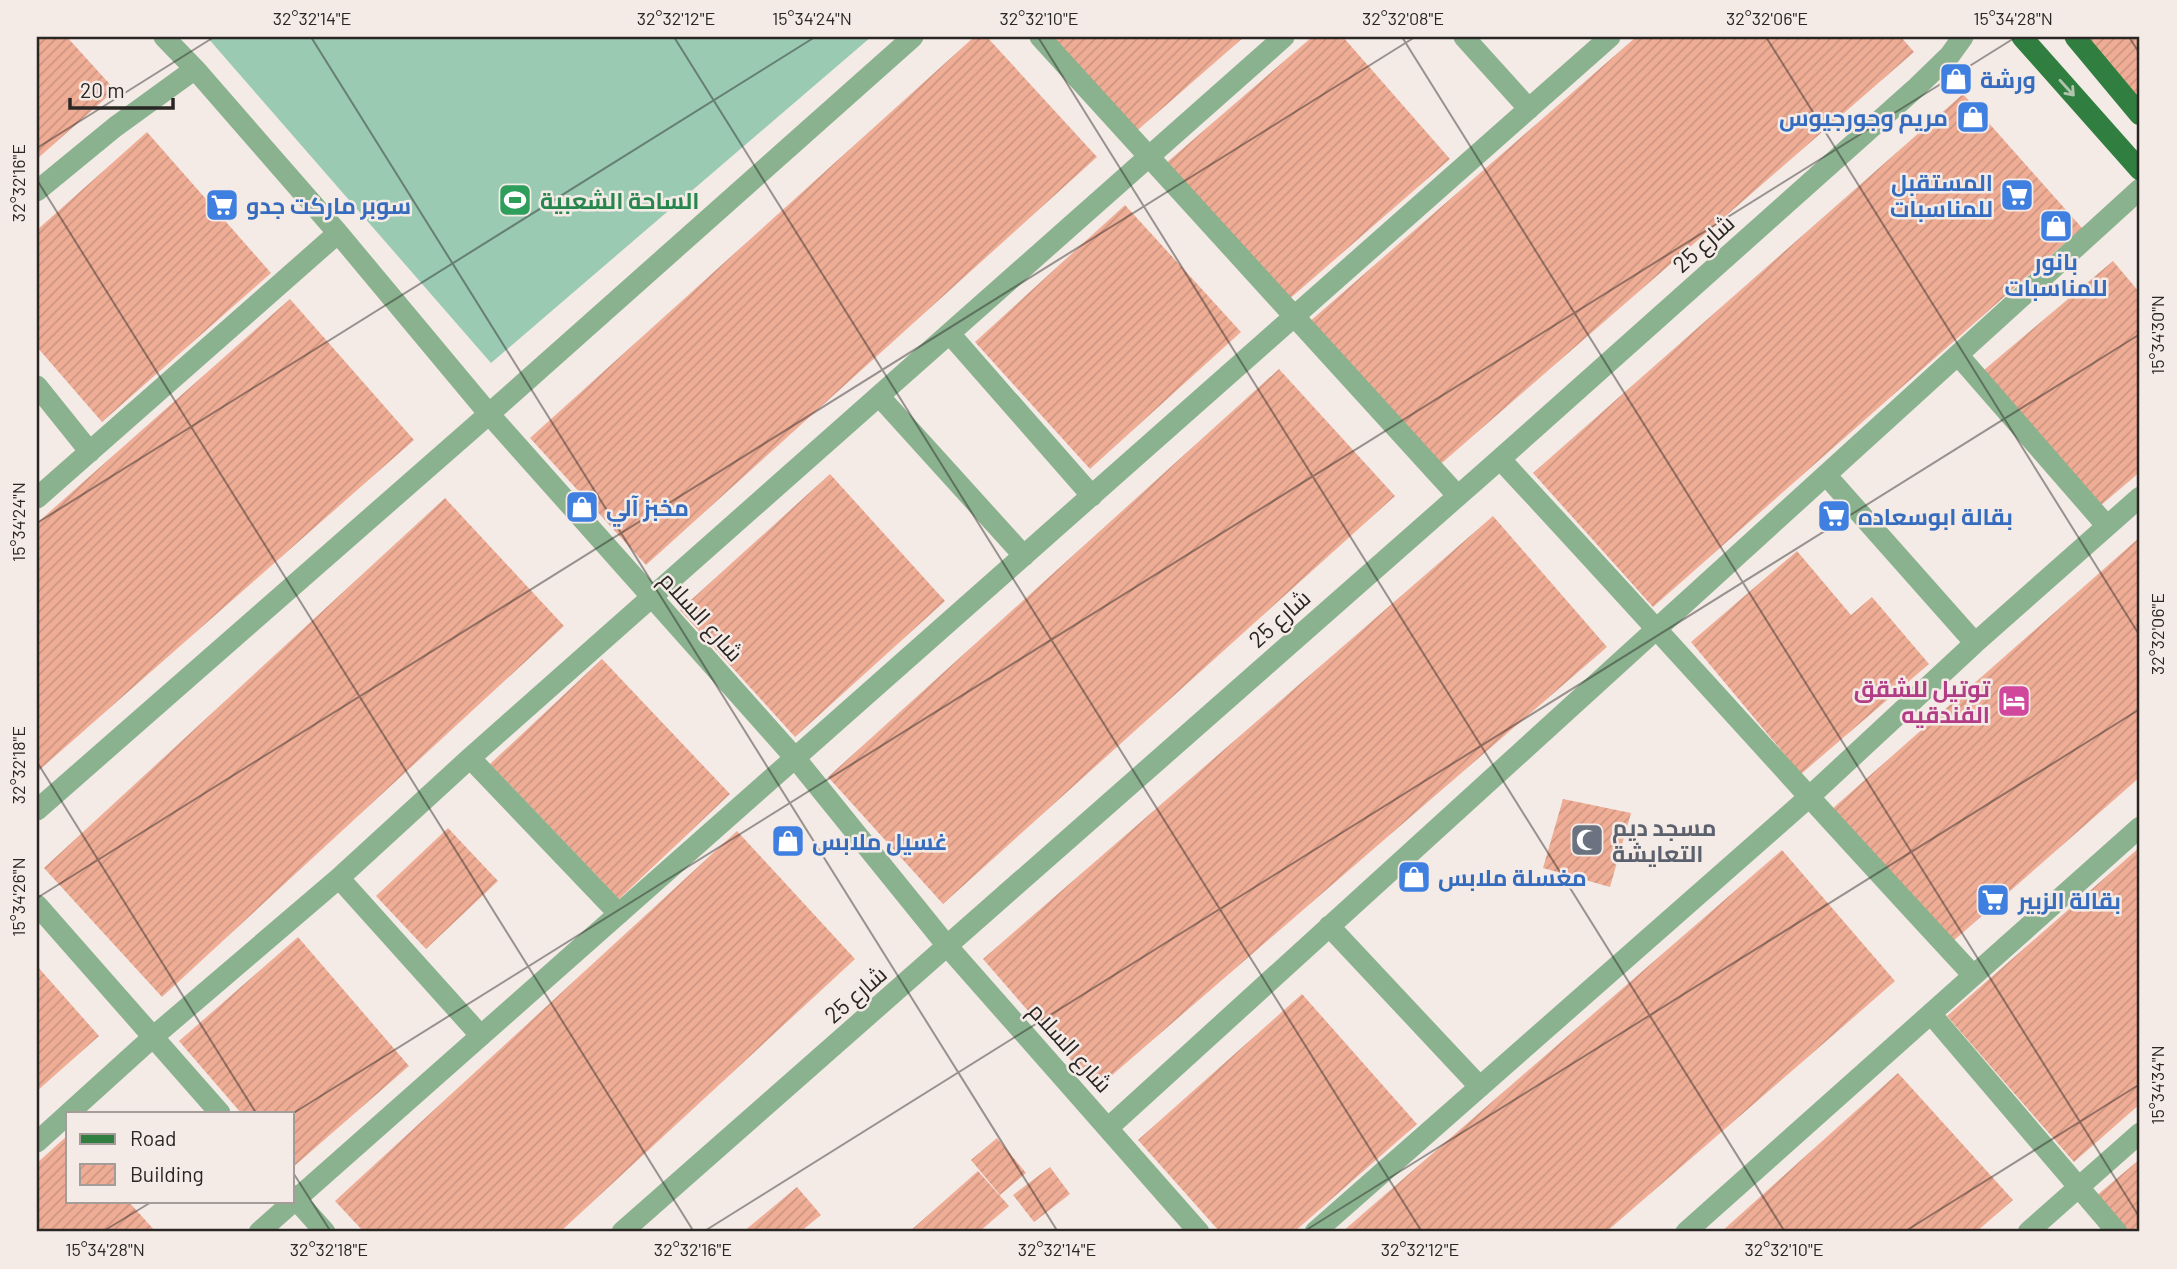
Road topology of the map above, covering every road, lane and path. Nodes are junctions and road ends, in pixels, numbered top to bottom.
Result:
1 (164, 37) edge
2 (913, 37) edge
3 (1040, 37) edge
4 (1284, 37) edge
5 (1464, 37) edge
6 (1963, 37) edge
7 (2022, 37) edge
8 (2075, 37) edge
9 (1607, 38) edge
10 (195, 69) junction
11 (1529, 109) junction
12 (2140, 115) edge
13 (1149, 157) junction
14 (2140, 170) edge
15 (2140, 189) edge
16 (37, 191) edge
17 (338, 233) junction
18 (1293, 317) junction
19 (950, 334) junction
20 (1958, 355) junction
21 (37, 386) edge
22 (880, 397) junction
23 (489, 414) junction
24 (90, 452) junction
25 (1500, 459) junction
26 (1826, 475) junction
27 (1457, 495) junction
28 (1092, 496) junction
29 (2140, 497) edge
30 (37, 498) edge
31 (2106, 526) junction
32 (1024, 556) junction
33 (652, 599) junction
34 (1657, 628) junction
35 (1975, 642) junction
36 (470, 758) junction
37 (796, 759) junction
38 (1808, 798) junction
39 (37, 810) edge
40 (2140, 827) edge
41 (339, 878) junction
42 (37, 905) edge
43 (619, 914) junction
44 (1329, 926) junction
45 (948, 947) junction
46 (1973, 975) junction
47 (1931, 1014) junction
48 (481, 1036) junction
49 (153, 1037) junction
50 (1480, 1087) junction
51 (70, 1112) edge
52 (219, 1112) edge
53 (66, 1116) edge
54 (1108, 1128) junction
55 (2140, 1133) edge
56 (37, 1142) edge
57 (2078, 1188) junction
58 (294, 1197) edge
59 (289, 1202) edge
60 (258, 1232) edge
61 (325, 1232) edge
62 (622, 1232) edge
63 (1199, 1232) edge
64 (1315, 1232) edge
65 (1686, 1232) edge
66 (2028, 1232) edge
67 (2117, 1232) edge

1 - 10 street, شارع السلام
2 - 23 street
3 - 13 street
4 - 13 street
5 - 11 street
6 - 25 street, شارع 25
7 -> 14 main road
8 - 12 main road
9 - 11 street
10 - 16 street
10 - 17 street, شارع السلام
11 - 18 street
13 - 18 street
13 - 19 street
15 - 20 street
17 - 23 street, شارع السلام
17 - 24 street
18 - 27 street
18 - 28 street
19 - 22 street
19 - 28 street
20 - 26 street
20 - 31 street
21 - 24 street
22 - 32 street
22 - 33 street
23 - 33 street, شارع السلام
23 - 39 street
24 - 30 street
25 - 27 street, شارع 25
25 - 34 street
26 - 34 street
26 - 35 street
27 - 45 street, شارع 25
28 - 32 street
29 - 31 street
31 - 35 street
32 - 37 street
33 - 36 street
33 - 37 street, شارع السلام
34 - 38 street
34 - 44 street
35 - 38 street
36 - 41 street
36 - 43 street
37 - 43 street
37 - 45 street, شارع السلام
38 - 46 street
38 - 50 street
40 - 46 street
41 - 48 street
41 - 49 street
42 - 49 street
43 - 48 street
44 - 50 street
44 - 54 street
45 - 54 street, شارع السلام
45 - 62 street, شارع 25
46 - 47 street
47 - 57 street
47 - 65 street
48 - 58 street
49 - 51 street
49 - 52 street
50 - 64 street
53 - 56 street
54 - 63 street, شارع السلام
55 - 57 street
57 - 66 street
57 - 67 street
58 - 61 street
59 - 60 street

